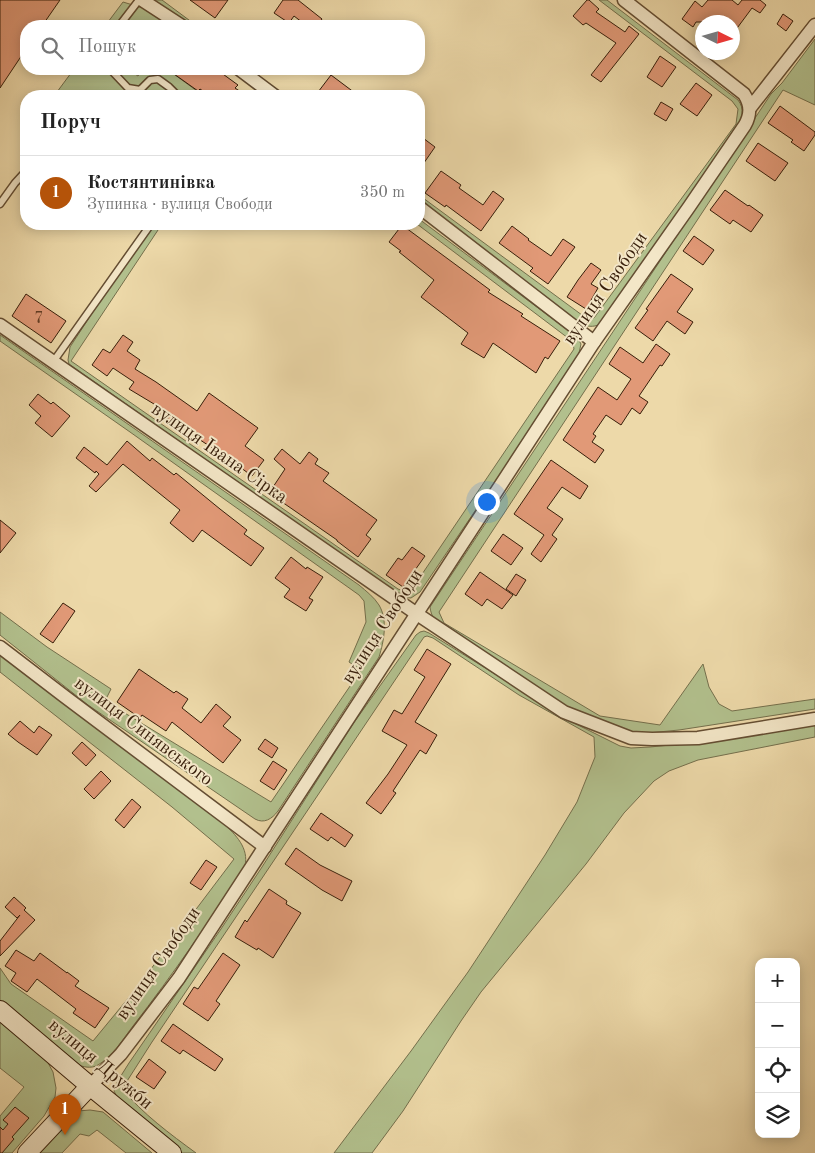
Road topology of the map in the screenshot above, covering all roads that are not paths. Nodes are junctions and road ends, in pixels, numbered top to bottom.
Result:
1 (140, 0) edge
2 (624, 0) edge
3 (124, 20) edge
4 (172, 20) edge
5 (815, 25) edge
6 (116, 75) edge
7 (246, 75) edge
8 (140, 90) edge
9 (140, 90) edge
10 (172, 90) edge
11 (262, 90) edge
12 (750, 108) junction
13 (20, 178) edge
14 (0, 204) edge
15 (425, 212) edge
16 (147, 230) edge
17 (0, 325) edge
18 (594, 342) junction
19 (53, 362) junction
20 (417, 614) junction
21 (0, 646) edge
22 (815, 719) edge
23 (265, 847) junction
24 (0, 1010) edge
25 (90, 1086) junction
26 (27, 1153) edge
27 (172, 1153) edge

1 - 3 lane
1 - 4 street
2 - 12 street
5 - 12 street, вулиця Свободи
6 - 8 lane
7 - 11 street
9 - 10 lane
12 - 18 street, вулиця Свободи
13 - 14 lane
15 - 18 street
16 - 19 lane
17 - 19 street, вулиця Івана Сірка
18 - 20 street, вулиця Свободи
19 - 20 street, вулиця Івана Сірка
20 - 22 street, вулиця Івана Сірка
20 - 23 street, вулиця Свободи
21 - 23 street, вулиця Синявського
23 - 25 street, вулиця Свободи
24 - 25 street, вулиця Дружби
25 - 26 street, вулиця Свободи
25 - 27 street, вулиця Дружби

